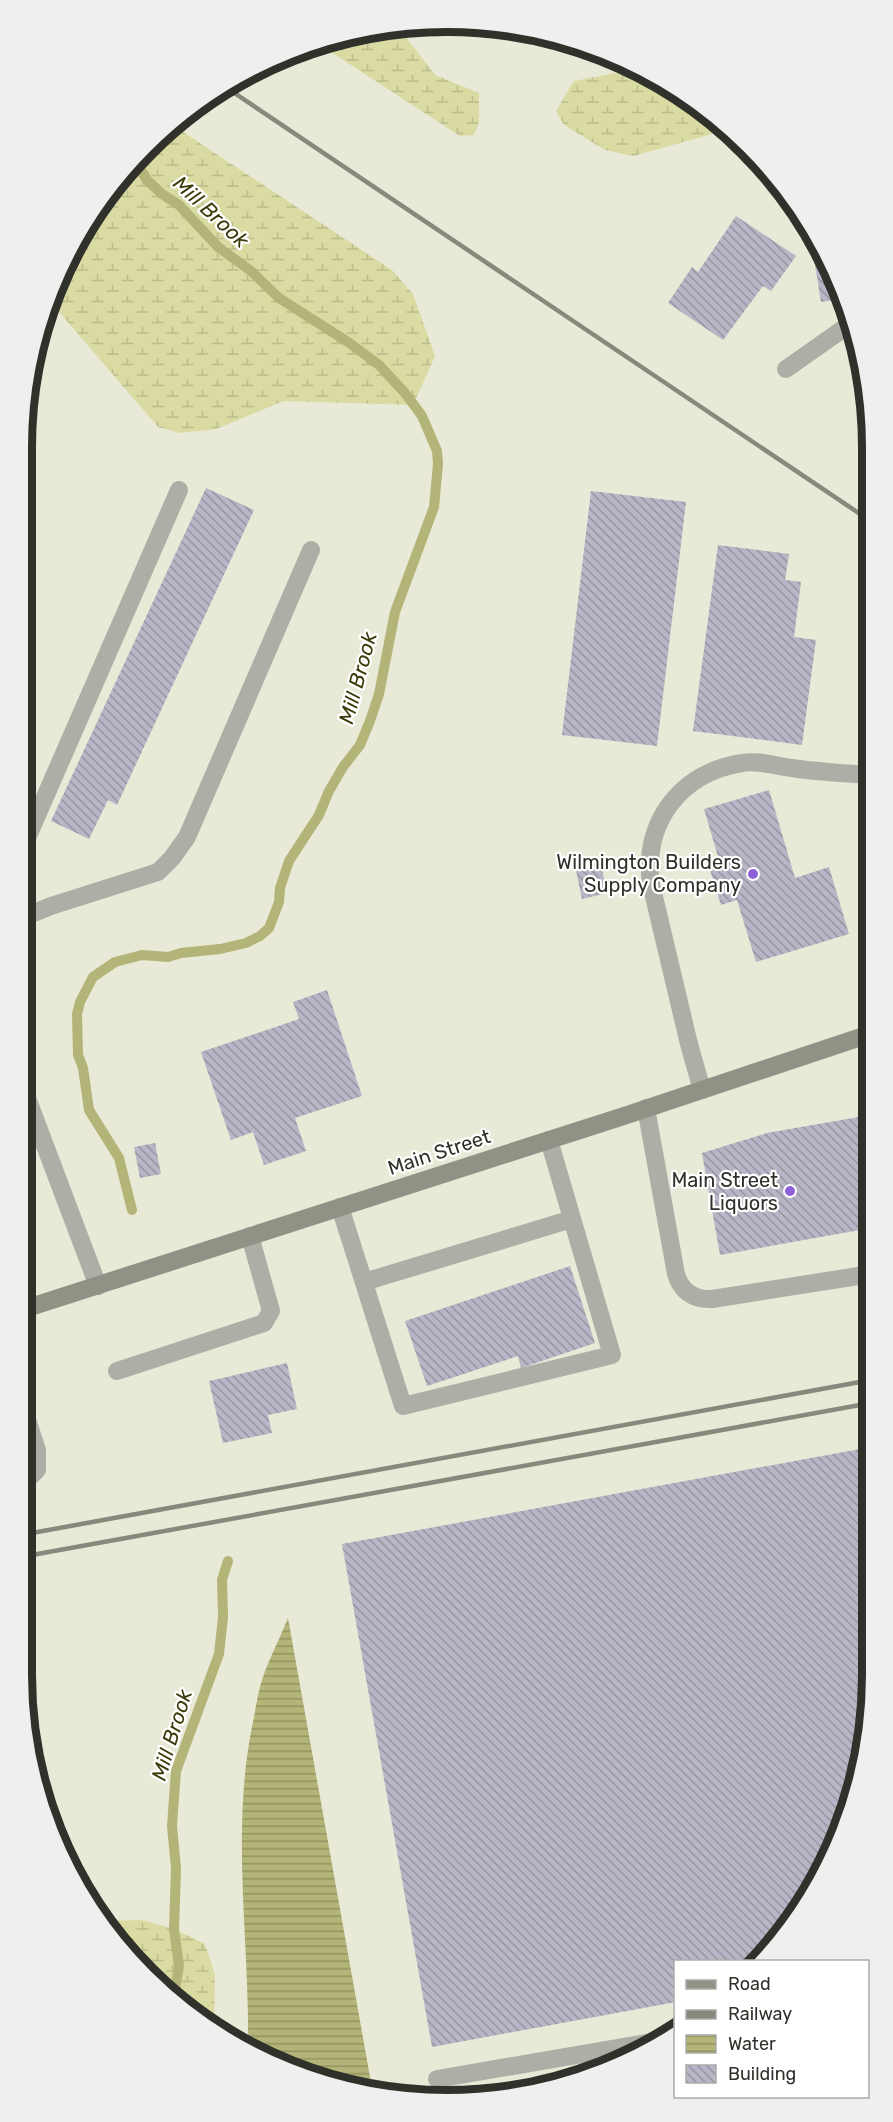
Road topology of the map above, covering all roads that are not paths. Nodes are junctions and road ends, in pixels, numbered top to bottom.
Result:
1 (844, 328) edge
2 (786, 369) dead end
3 (179, 489) dead end
4 (310, 550) dead end
5 (862, 774) edge
6 (32, 827) edge
7 (32, 913) edge
8 (862, 1037) edge
9 (702, 1090) junction
10 (646, 1108) junction
11 (32, 1111) edge
12 (549, 1140) junction
13 (340, 1207) junction
14 (572, 1220) junction
15 (250, 1236) junction
16 (862, 1275) edge
17 (364, 1282) junction
18 (98, 1286) junction
19 (32, 1307) edge
20 (117, 1371) dead end
21 (32, 1435) edge
22 (32, 1475) edge
23 (636, 2045) edge
24 (436, 2079) dead end

1 - 2 lane
3 - 6 lane
4 - 7 lane
5 - 9 lane
8 - 9 main road, Main Street
9 - 10 main road, Main Street
10 - 12 main road, Main Street
10 - 16 lane
11 - 18 lane
12 - 13 main road, Main Street
12 - 14 lane
13 - 15 main road, Main Street
13 - 17 lane
14 - 17 lane
14 - 17 lane
15 - 18 main road, Main Street
15 - 20 lane
18 - 19 main road, Main Street
21 - 22 lane
23 - 24 lane

